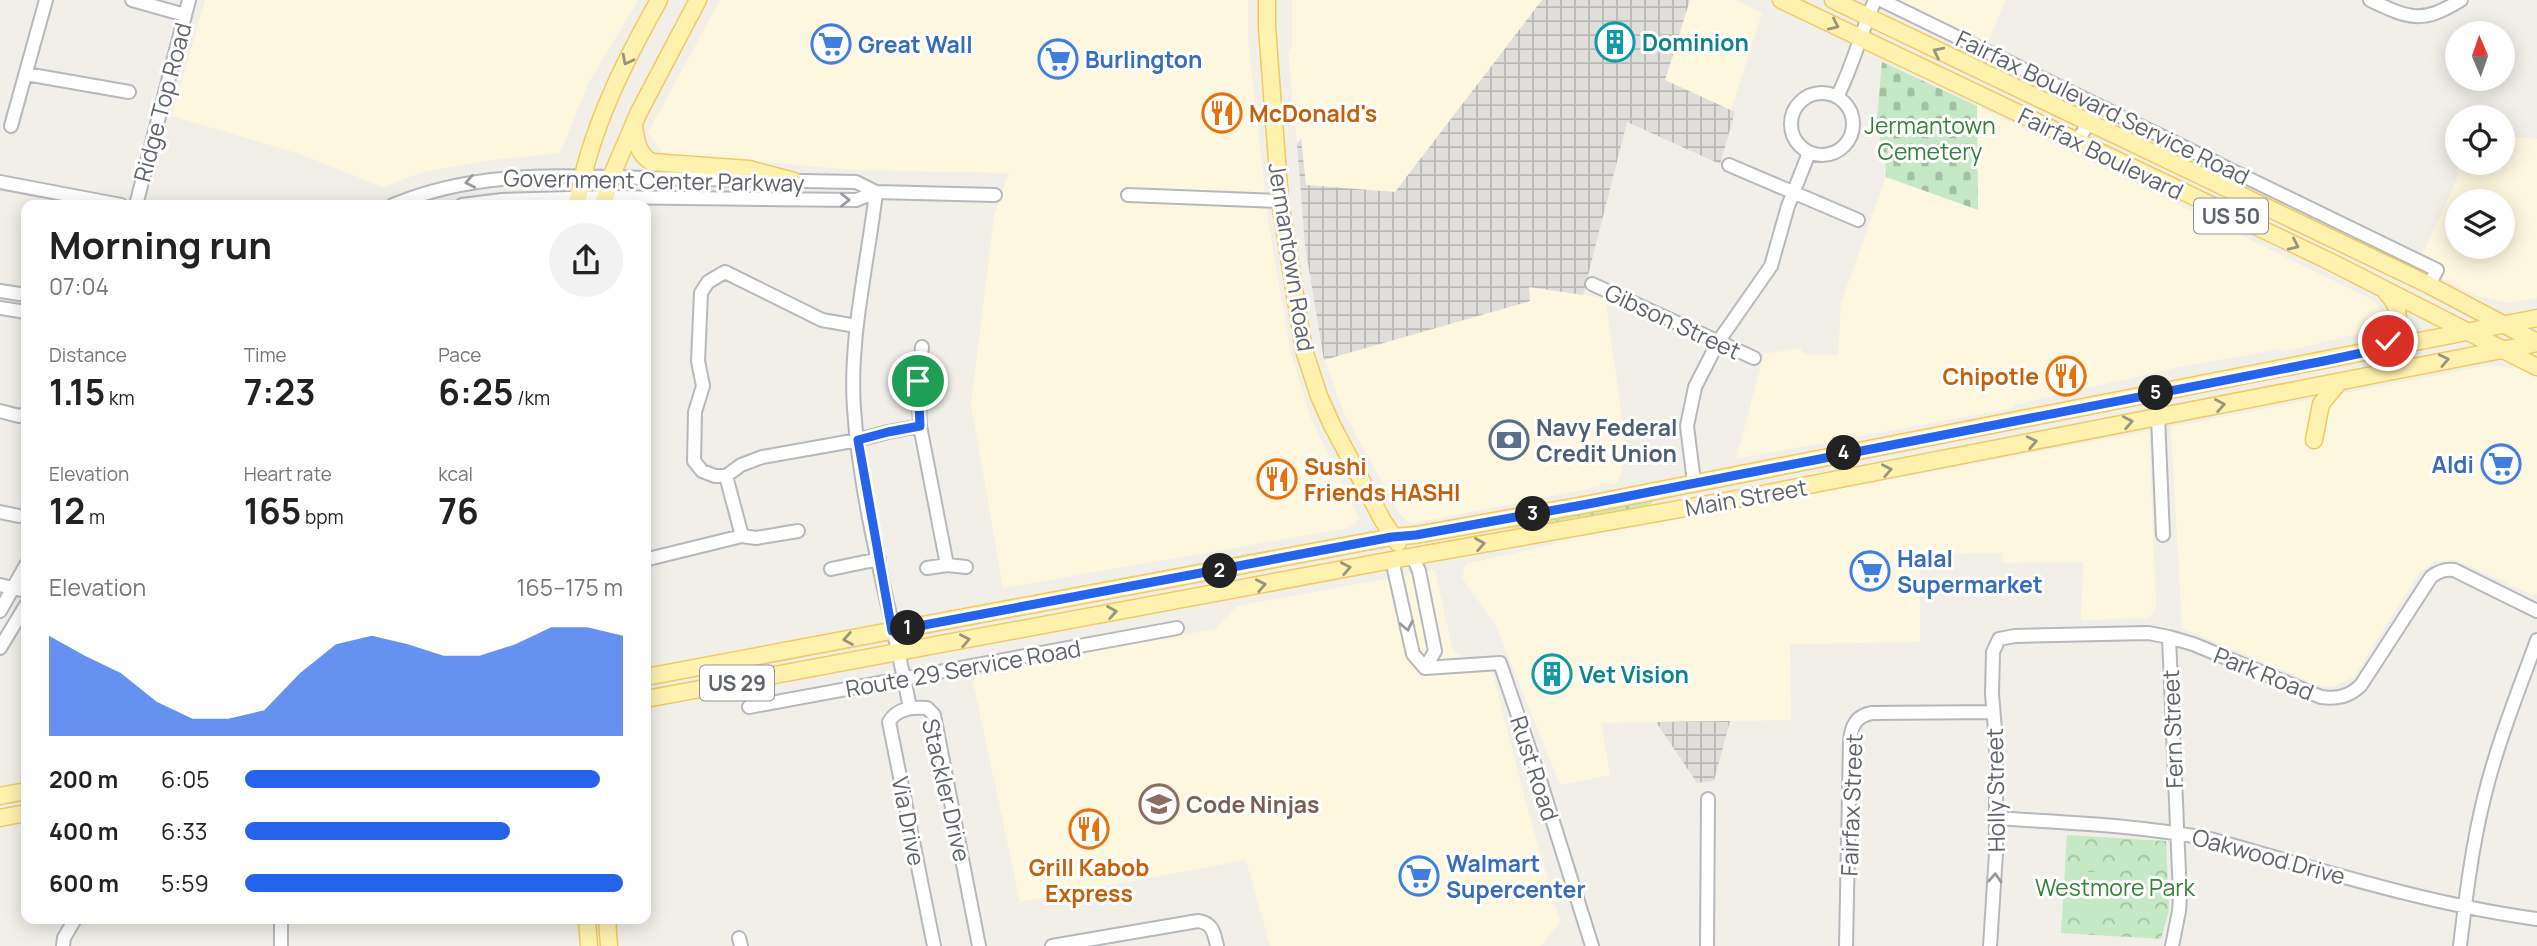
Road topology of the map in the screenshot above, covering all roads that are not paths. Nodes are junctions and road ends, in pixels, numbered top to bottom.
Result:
1 (46, 0) edge
2 (132, 0) edge
3 (189, 0) edge
4 (659, 0) edge
5 (698, 0) edge
6 (1267, 0) edge
7 (1781, 0) edge
8 (1833, 0) edge
9 (1875, 0) edge
10 (1881, 0) edge
11 (2370, 0) edge
12 (2460, 0) edge
13 (185, 15) junction
14 (1868, 17) junction
15 (1860, 37) junction
16 (1982, 49) junction
17 (1973, 69) junction
18 (26, 74) junction
19 (129, 92) dead end
20 (1837, 97) junction
21 (2098, 104) junction
22 (2090, 121) junction
23 (634, 125) junction
24 (11, 126) dead end
25 (2078, 141) junction
26 (1809, 153) junction
27 (1729, 165) dead end
28 (582, 176) junction
29 (611, 177) junction
30 (794, 181) junction
31 (0, 182) edge
32 (876, 191) junction
33 (1793, 192) junction
34 (995, 195) dead end
35 (1128, 195) dead end
36 (95, 200) edge
37 (137, 200) edge
38 (407, 200) edge
39 (578, 200) edge
40 (604, 200) edge
41 (651, 201) edge
42 (1280, 201) junction
43 (1858, 220) dead end
44 (2336, 220) junction
45 (2329, 236) junction
46 (1592, 284) dead end
47 (2429, 285) junction
48 (0, 290) edge
49 (2384, 290) junction
50 (21, 294) edge
51 (0, 308) edge
52 (21, 311) edge
53 (2537, 318) edge
54 (2502, 325) junction
55 (856, 326) junction
56 (2466, 331) junction
57 (1718, 342) junction
58 (2537, 342) edge
59 (922, 347) dead end
60 (2500, 349) junction
61 (2376, 350) junction
62 (1754, 358) dead end
63 (2537, 367) edge
64 (2339, 382) junction
65 (2157, 393) junction
66 (0, 411) edge
67 (21, 415) edge
68 (2159, 416) junction
69 (920, 426) junction
70 (858, 440) junction
71 (2314, 440) dead end
72 (726, 475) junction
73 (1694, 482) junction
74 (0, 512) edge
75 (19, 516) dead end
76 (798, 531) dead end
77 (2164, 535) dead end
78 (742, 536) junction
79 (1392, 537) junction
80 (1413, 556) junction
81 (651, 558) edge
82 (879, 559) junction
83 (1392, 560) junction
84 (947, 565) junction
85 (966, 567) dead end
86 (927, 568) dead end
87 (831, 569) dead end
88 (13, 588) edge
89 (1, 608) edge
90 (21, 609) edge
91 (2537, 611) edge
92 (21, 615) edge
93 (1177, 628) dead end
94 (892, 631) junction
95 (2169, 637) junction
96 (2002, 638) joint
97 (2537, 640) edge
98 (0, 648) edge
99 (898, 652) junction
100 (1425, 668) junction
101 (651, 675) edge
102 (904, 678) junction
103 (651, 698) edge
104 (749, 707) dead end
105 (910, 708) junction
106 (1993, 712) junction
107 (21, 792) edge
108 (2, 795) edge
109 (1708, 799) dead end
110 (21, 814) edge
111 (0, 818) edge
112 (1997, 818) junction
113 (2177, 832) junction
114 (2465, 908) junction
115 (2537, 919) edge
116 (72, 924) edge
117 (281, 924) edge
118 (587, 924) edge
119 (607, 924) edge
120 (64, 946) edge
121 (281, 946) edge
122 (589, 946) edge
123 (609, 946) edge
124 (934, 946) edge
125 (979, 946) edge
126 (1052, 946) edge
127 (1217, 946) edge
128 (1592, 946) edge
129 (1707, 946) edge
130 (1846, 946) edge
131 (1990, 946) edge
132 (2172, 946) edge
133 (2460, 946) edge

1 - 18 street
2 - 13 street
3 - 13 street, Ridge Top Road
4 -> 28 main road
5 - 23 main road
6 - 42 main road, Jermantown Road
7 -> 15 main road, Fairfax Boulevard / US 50
8 - 14 main road, Fairfax Boulevard / US 50
9 - 14 street
10 - 16 street, Fairfax Boulevard Service Road
11 - 12 street
13 - 37 street, Ridge Top Road
14 - 15 street
17 -> 14 main road, Fairfax Boulevard / US 50
15 - 20 street
15 - 25 main road, Fairfax Boulevard / US 50
16 - 17 street
16 - 21 street, Fairfax Boulevard Service Road
17 - 22 main road, Fairfax Boulevard / US 50
18 - 19 street
18 - 24 street
20 - 26 street
20 - 26 street
21 - 22 street
21 - 44 street, Fairfax Boulevard Service Road
22 - 25 street
22 - 45 main road, Fairfax Boulevard / US 50
23 - 29 main road
23 - 30 main road
25 -> 49 main road, Fairfax Boulevard / US 50
26 - 33 street
27 - 33 street
28 - 29 street, Government Center Parkway
28 -> 38 street, Government Center Parkway
28 - 39 main road
29 - 30 street, Government Center Parkway
29 - 40 main road
30 - 32 street, Government Center Parkway
31 - 36 street
32 - 34 street, Government Center Parkway
41 -> 32 street, Government Center Parkway
32 - 55 street, Stackler Drive
33 - 43 street
33 - 57 street
35 - 42 street
42 - 79 main road, Jermantown Road
44 - 45 street
44 - 47 street, Fairfax Boulevard Service Road
45 - 47 main road, Fairfax Boulevard / US 50
46 - 57 street, Gibson Street
47 - 54 main road, Fairfax Boulevard / US 50
48 - 50 street
49 - 56 main road, Fairfax Boulevard / US 50
49 - 61 main road
51 - 52 street
53 - 54 main road, US 29
54 - 56 main road, Main Street / US 29
54 - 58 main road, Fairfax Boulevard
55 - 70 street, Stackler Drive
55 - 72 street
56 - 60 main road, Fairfax Boulevard / US 50
56 - 61 main road, Main Street / US 29
57 - 62 street, Gibson Street
57 - 73 street
58 - 60 main road, Fairfax Boulevard / US 29
59 - 69 street
60 - 63 main road
64 -> 60 main road, Main Street / US 29
61 - 65 main road, Main Street / US 29
68 -> 64 main road, Main Street / US 29
64 - 71 main road
65 - 68 street
65 - 73 main road, Main Street / US 29
66 - 67 street
68 - 77 street
80 -> 68 main road, Main Street / US 29
69 - 70 street
69 - 84 street
70 - 72 street
70 - 82 street, Stackler Drive
72 - 78 street
73 - 79 main road, Main Street / US 29
74 - 75 street
76 - 78 street
78 - 81 street
79 - 80 main road, Jermantown Road
79 - 83 main road, Jermantown Road
79 - 94 main road, Main Street / US 29
80 - 83 main road, Main Street / US 29
80 - 100 street
82 - 87 street
82 - 94 street, Stackler Drive
99 -> 83 main road, Main Street / US 29
83 -> 100 street
84 - 85 street
84 - 86 street
88 - 89 street
89 - 90 street
91 - 95 street, Park Road
92 - 98 street
93 - 102 street, Route 29 Service Road
94 - 99 street, Stackler Drive
94 -> 101 main road, US 29
95 - 96 street, Park Road
95 - 113 street, Fern Street
96 - 106 street, Holly Street
97 - 114 street
99 - 102 street, Stackler Drive
99 - 103 main road, US 29
100 - 128 street, Rust Road
102 - 104 street, Route 29 Service Road
102 - 105 street, Stackler Drive
105 - 124 street, Via Drive
105 - 125 street, Stackler Drive
106 - 112 street, Holly Street
106 - 130 street, Fairfax Street
107 - 108 main road
109 - 129 street
110 - 111 main road
112 - 113 street, Oakwood Drive
131 -> 112 street, Holly Street
113 - 114 street, Oakwood Drive
113 - 132 street, Fern Street
114 - 115 street, Oakwood Drive
114 - 133 street
116 - 120 street
117 - 121 street
118 - 122 main road
119 - 123 main road
126 - 127 street

